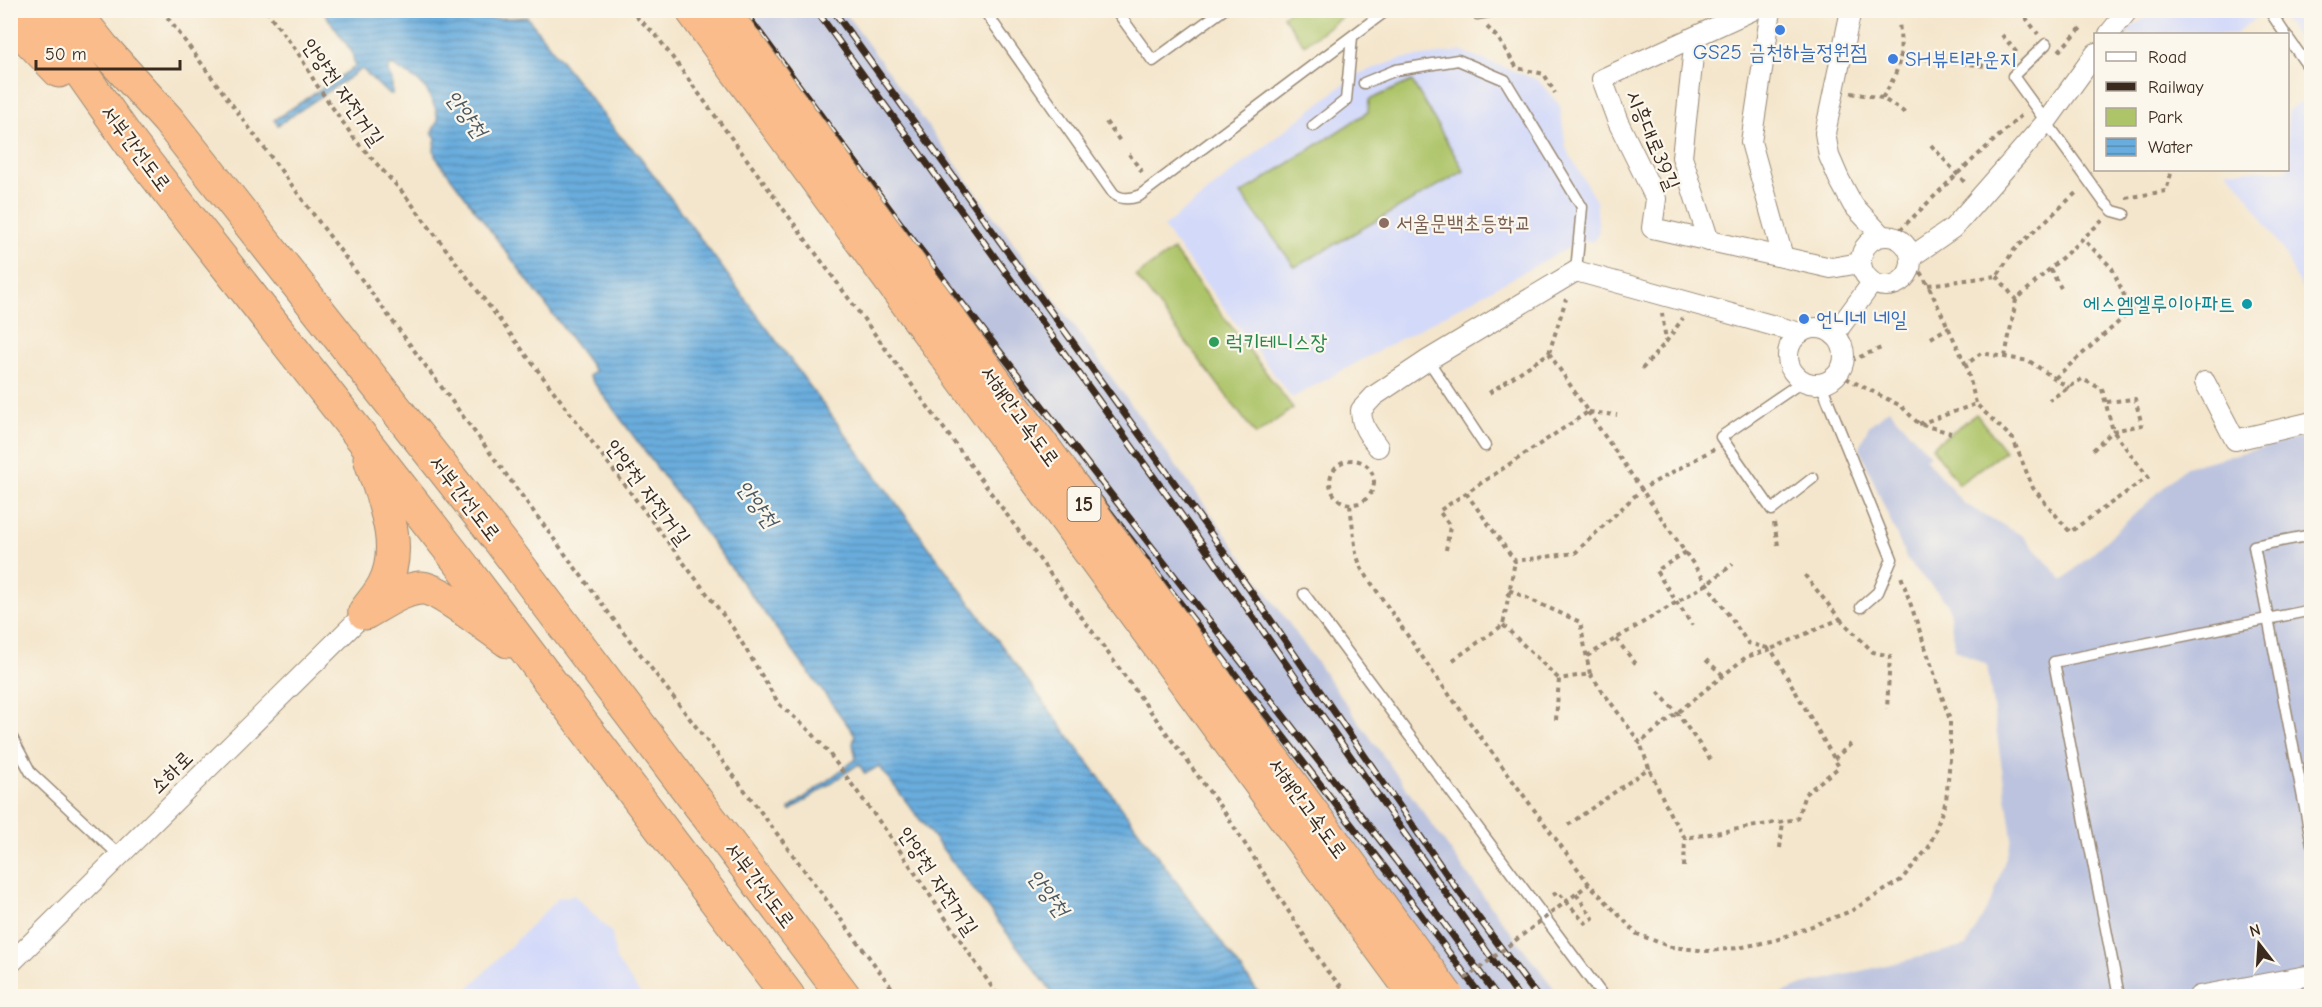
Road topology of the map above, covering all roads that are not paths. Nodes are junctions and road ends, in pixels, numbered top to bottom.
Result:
1 (37, 10) edge
2 (73, 10) edge
3 (96, 10) edge
4 (692, 10) edge
5 (722, 10) edge
6 (984, 10) edge
7 (1116, 10) edge
8 (1223, 10) edge
9 (1387, 10) edge
10 (1469, 10) edge
11 (1500, 10) edge
12 (1753, 10) edge
13 (1771, 10) edge
14 (1851, 10) edge
15 (2128, 10) edge
16 (2269, 10) edge
17 (10, 20) edge
18 (2110, 33) edge
19 (2284, 33) edge
20 (1352, 37) junction
21 (1695, 38) junction
22 (2289, 40) edge
23 (2046, 44) dead end
24 (2094, 56) edge
25 (2312, 72) edge
26 (1364, 83) dead end
27 (168, 120) junction
28 (2046, 122) junction
29 (1313, 126) dead end
30 (132, 145) junction
31 (2119, 213) road end
32 (1887, 236) junction
33 (1709, 241) junction
34 (1783, 257) junction
35 (1860, 263) junction
36 (1915, 265) junction
37 (1575, 271) junction
38 (1872, 283) junction
39 (1743, 318) junction
40 (1800, 333) junction
41 (1834, 335) junction
42 (1428, 360) junction
43 (1804, 377) junction
44 (2205, 382) dead end
45 (2312, 422) edge
46 (365, 442) junction
47 (1485, 446) dead end
48 (1378, 447) dead end
49 (1813, 478) dead end
50 (2312, 535) edge
51 (1304, 594) dead end
52 (1861, 608) dead end
53 (2312, 610) edge
54 (364, 613) junction
55 (2268, 619) junction
56 (530, 655) junction
57 (10, 734) edge
58 (2312, 844) edge
59 (120, 856) junction
60 (10, 964) edge
61 (2312, 975) edge
62 (1456, 988) edge
63 (2281, 989) edge
64 (1600, 992) dead end
65 (788, 996) edge
66 (844, 996) edge
67 (1416, 996) edge
68 (2119, 996) edge
69 (2199, 996) edge

1 - 30 highway, 서부간선도로
2 - 27 highway, 서부간선도로
3 - 27 highway
4 - 67 highway, 서해안고속도로 / 15, bridge
5 - 62 highway, 서해안고속도로 / 15, bridge
6 - 20 lane
7 - 8 lane
9 - 20 lane
10 - 11 lane
12 - 21 street, 시흥대로39길
13 - 34 street
14 - 32 street
15 - 18 street
16 - 19 lane
17 - 30 highway
20 - 29 lane
21 - 33 street, 시흥대로39길
21 - 33 street, 시흥대로39길
22 - 25 lane
23 - 28 lane
24 - 28 street
26 - 37 lane
27 - 66 highway, 서부간선도로
28 - 31 lane
28 - 36 street
30 - 46 highway, 서부간선도로
32 - 35 street
32 - 36 street
33 - 34 street, 시흥대로39길
34 - 35 street, 시흥대로39길
35 - 38 street
36 - 38 street
37 - 39 street
37 - 42 street
38 - 41 street
39 - 40 street
39 - 43 street
40 - 41 street
40 - 43 street
41 - 43 street
42 - 47 lane
42 - 48 street
43 - 49 lane
43 - 52 lane
44 - 45 street
46 - 54 highway
46 - 56 highway, 서부간선도로
50 - 55 lane
51 - 64 lane
53 - 55 lane
54 - 56 highway
54 - 59 street, 소하로
55 - 58 lane
55 - 68 lane
56 - 65 highway, 서부간선도로
57 - 59 lane
59 - 60 street, 소하로
61 - 63 street
63 - 69 street

